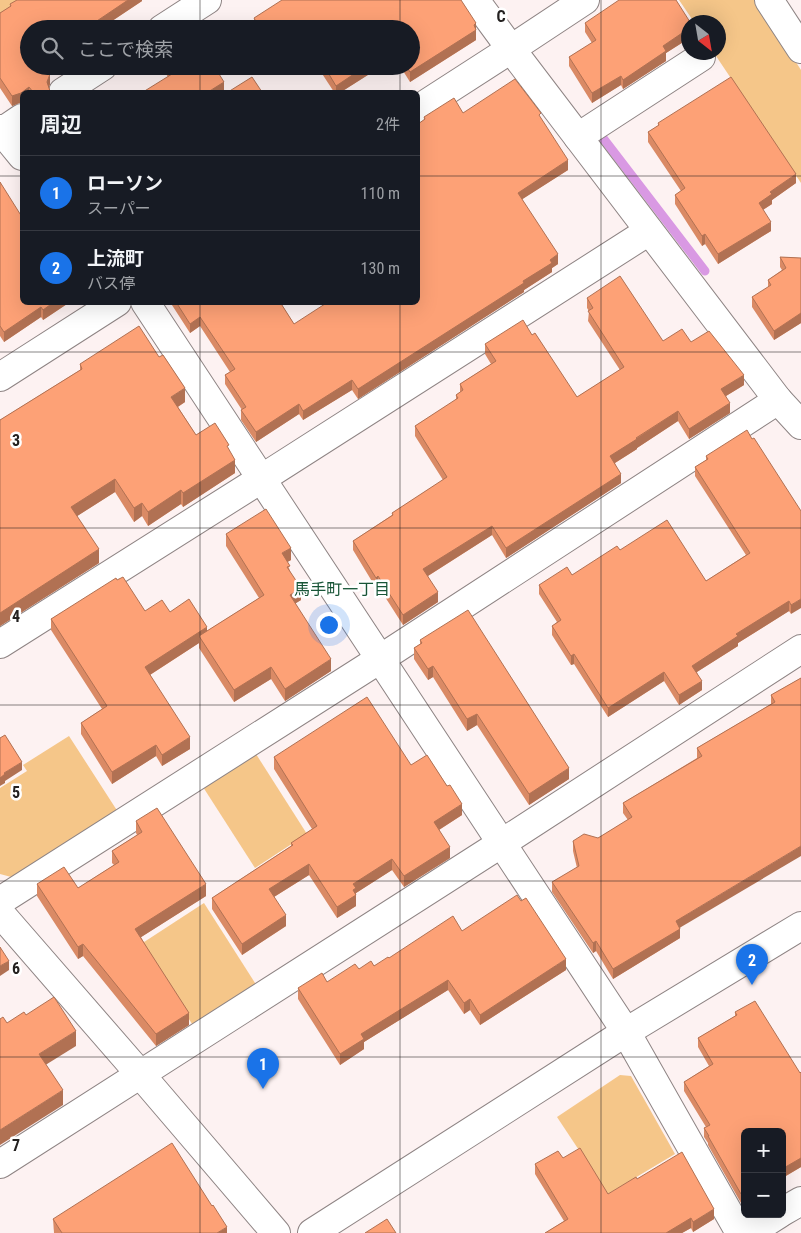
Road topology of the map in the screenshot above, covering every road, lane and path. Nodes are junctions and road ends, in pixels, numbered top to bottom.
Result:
1 (207, 0) edge
2 (475, 0) edge
3 (585, 0) edge
4 (769, 0) edge
5 (176, 20) edge
6 (511, 49) junction
7 (801, 49) edge
8 (696, 60) edge
9 (90, 75) edge
10 (66, 90) edge
11 (420, 108) edge
12 (6, 128) edge
13 (578, 138) junction
14 (20, 152) edge
15 (649, 231) junction
16 (111, 305) edge
17 (147, 305) edge
18 (0, 377) edge
19 (778, 400) junction
20 (801, 425) edge
21 (261, 479) junction
22 (0, 644) edge
23 (801, 649) edge
24 (380, 659) junction
25 (502, 843) junction
26 (0, 901) edge
27 (0, 913) edge
28 (801, 926) edge
29 (626, 1032) junction
30 (140, 1074) junction
31 (0, 1164) edge
32 (801, 1200) edge
33 (786, 1210) edge
34 (773, 1218) edge
35 (276, 1233) edge
36 (312, 1233) edge
37 (740, 1233) edge
38 (749, 1233) edge

1 - 5 street
2 - 6 street
3 - 6 street
4 - 7 street
6 - 11 street
6 - 13 street
8 - 13 street
9 - 10 street
12 - 14 street
13 - 15 street
15 - 19 street
15 - 21 street
16 - 18 street
17 - 21 street
19 - 20 street
19 - 24 street
21 - 22 street
21 - 24 street
23 - 25 street
24 - 25 street
24 - 26 street
25 - 29 street
25 - 30 street
27 - 30 street
28 - 29 street
29 - 36 street
29 - 37 street
30 - 31 street
30 - 35 street
32 - 33 street
34 - 38 street

